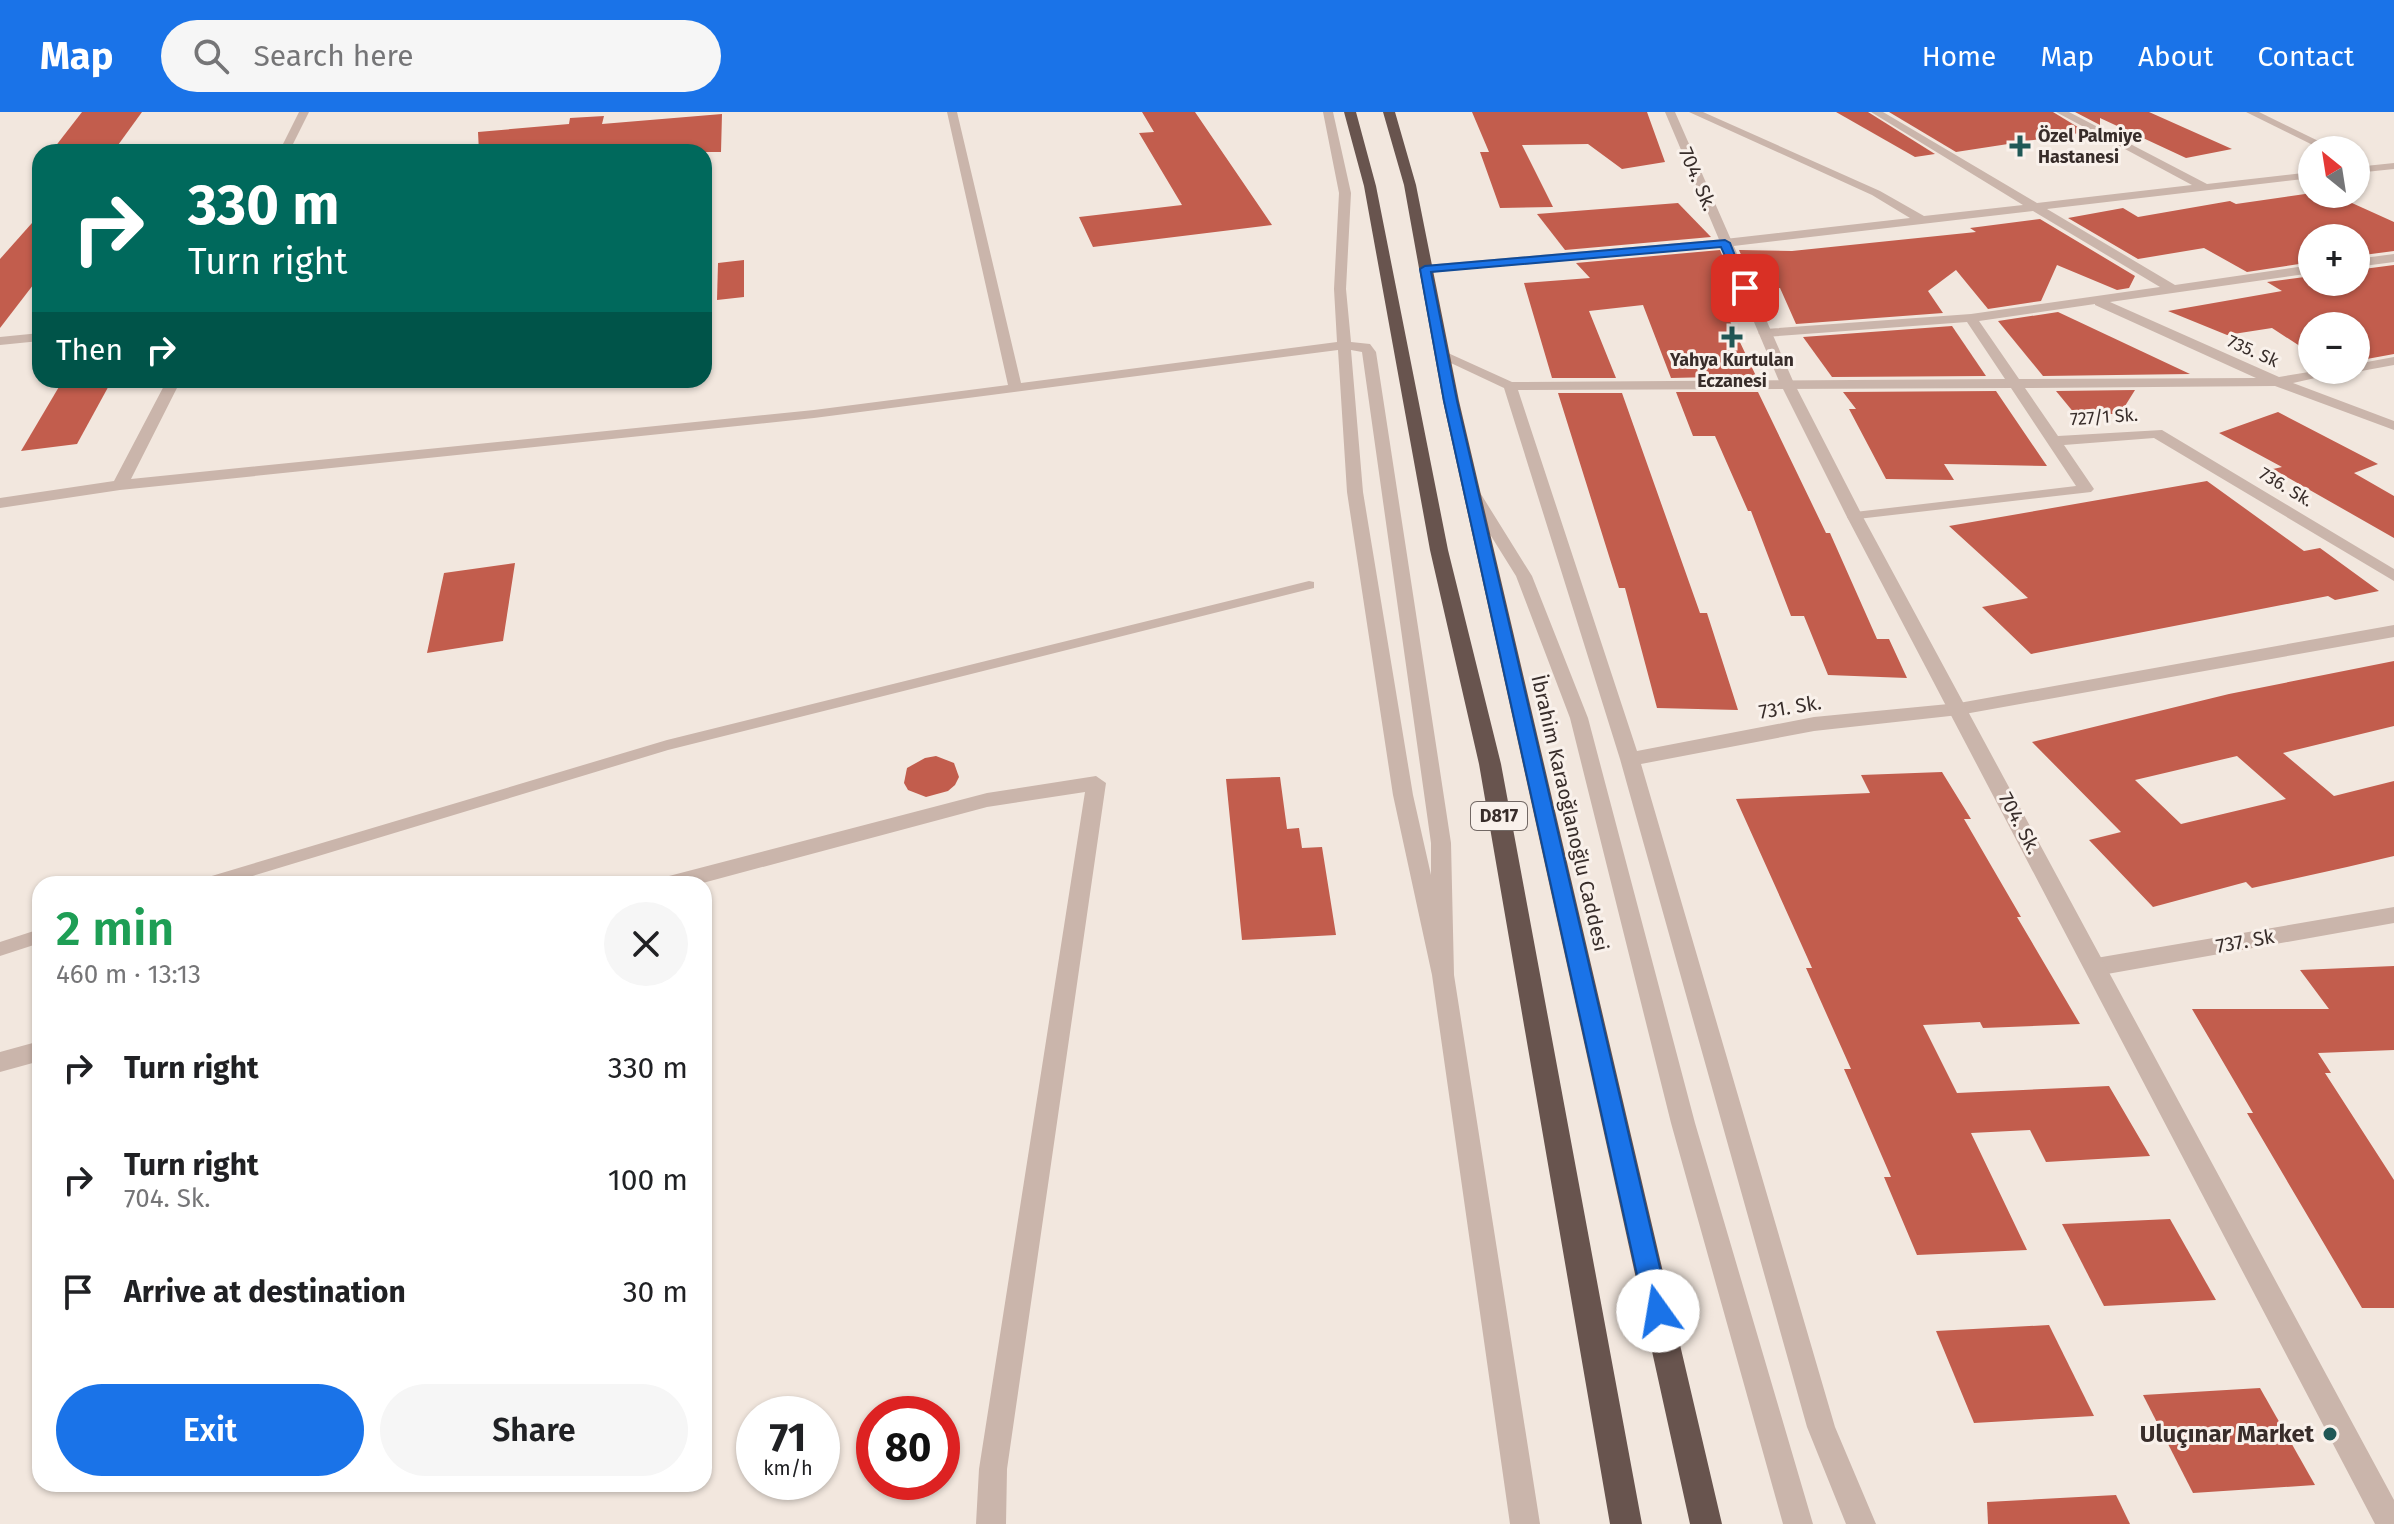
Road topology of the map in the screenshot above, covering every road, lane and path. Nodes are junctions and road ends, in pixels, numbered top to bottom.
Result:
1 (304, 112) edge
2 (952, 112) edge
3 (1328, 112) edge
4 (1350, 112) edge
5 (1389, 112) edge
6 (1670, 112) edge
7 (1694, 112) edge
8 (1876, 112) edge
9 (2061, 112) edge
10 (2251, 112) edge
11 (2302, 136) edge
12 (288, 144) edge
13 (2394, 166) edge
14 (2371, 169) edge
15 (2298, 177) edge
16 (2204, 187) junction
17 (2036, 206) junction
18 (1922, 220) junction
19 (1725, 243) junction
20 (2394, 258) edge
21 (2374, 260) junction
22 (2370, 261) edge
23 (1425, 269) junction
24 (2394, 270) edge
25 (2298, 271) edge
26 (2171, 288) junction
27 (2100, 302) junction
28 (1971, 318) junction
29 (1765, 333) junction
30 (32, 338) edge
31 (0, 341) edge
32 (1344, 345) junction
33 (1443, 356) junction
34 (2394, 361) edge
35 (2370, 365) edge
36 (2298, 378) edge
37 (1787, 382) junction
38 (2016, 382) junction
39 (2277, 382) junction
40 (1510, 386) junction
41 (170, 388) edge
42 (1016, 390) junction
43 (2394, 426) edge
44 (2157, 433) joint
45 (2055, 441) junction
46 (120, 485) junction
47 (1471, 489) junction
48 (0, 503) edge
49 (1855, 517) junction
50 (1401, 565) junction
51 (1367, 566) junction
52 (2394, 576) edge
53 (1309, 585) dead end
54 (2394, 631) edge
55 (1959, 709) junction
56 (1630, 759) junction
57 (232, 876) edge
58 (699, 876) edge
59 (2394, 915) edge
60 (32, 939) edge
61 (0, 949) edge
62 (2096, 967) junction
63 (1443, 975) junction
64 (32, 1053) edge
65 (0, 1062) edge
66 (991, 1524) edge
67 (1525, 1524) edge
68 (1626, 1524) edge
69 (1706, 1524) edge
70 (1798, 1524) edge
71 (1861, 1524) edge
72 (2391, 1524) edge

1 - 12 street
2 - 42 street
3 - 32 street
4 - 68 highway, D817
5 - 23 highway, İbrahim Karaoğlanoğlu Caddesi / D817
6 - 19 street, 704. Sk.
7 - 18 street
8 - 17 street
9 - 16 street
10 - 11 street
13 - 14 street
15 - 16 street
16 - 17 street
17 - 18 street
17 - 26 street
18 - 19 street
19 - 23 street
19 - 29 street, 704. Sk.
20 - 21 street
21 - 22 street
21 - 24 street
23 - 33 highway, İbrahim Karaoğlanoğlu Caddesi / D817
25 - 26 street
26 - 27 street
27 - 28 street
27 - 39 street, 735. Sk
28 - 29 street
28 - 38 street
29 - 37 street, 704. Sk.
30 - 31 street
32 - 42 street
32 - 50 street
32 - 51 street
33 - 40 street
33 - 47 highway, İbrahim Karaoğlanoğlu Caddesi / D817
34 - 35 street
36 - 39 street
37 - 38 street
37 - 40 street
37 - 49 street, 704. Sk.
38 - 39 street
38 - 45 street
39 - 43 street, 735. Sk
40 - 56 street
41 - 46 street
42 - 46 street
44 - 45 street, 727/1 Sk.
44 - 52 street, 736. Sk.
45 - 49 street
46 - 48 street
47 - 69 highway, İbrahim Karaoğlanoğlu Caddesi / D817
47 - 70 street
49 - 55 street, 704. Sk.
50 - 51 street
50 - 63 street
51 - 63 street
53 - 57 lane
54 - 55 street, 731. Sk.
55 - 56 street, 731. Sk.
55 - 62 street, 704. Sk.
56 - 71 street
58 - 66 street
59 - 62 street, 737. Sk
60 - 61 lane
62 - 72 street, 704. Sk.
63 - 67 street
64 - 65 street

